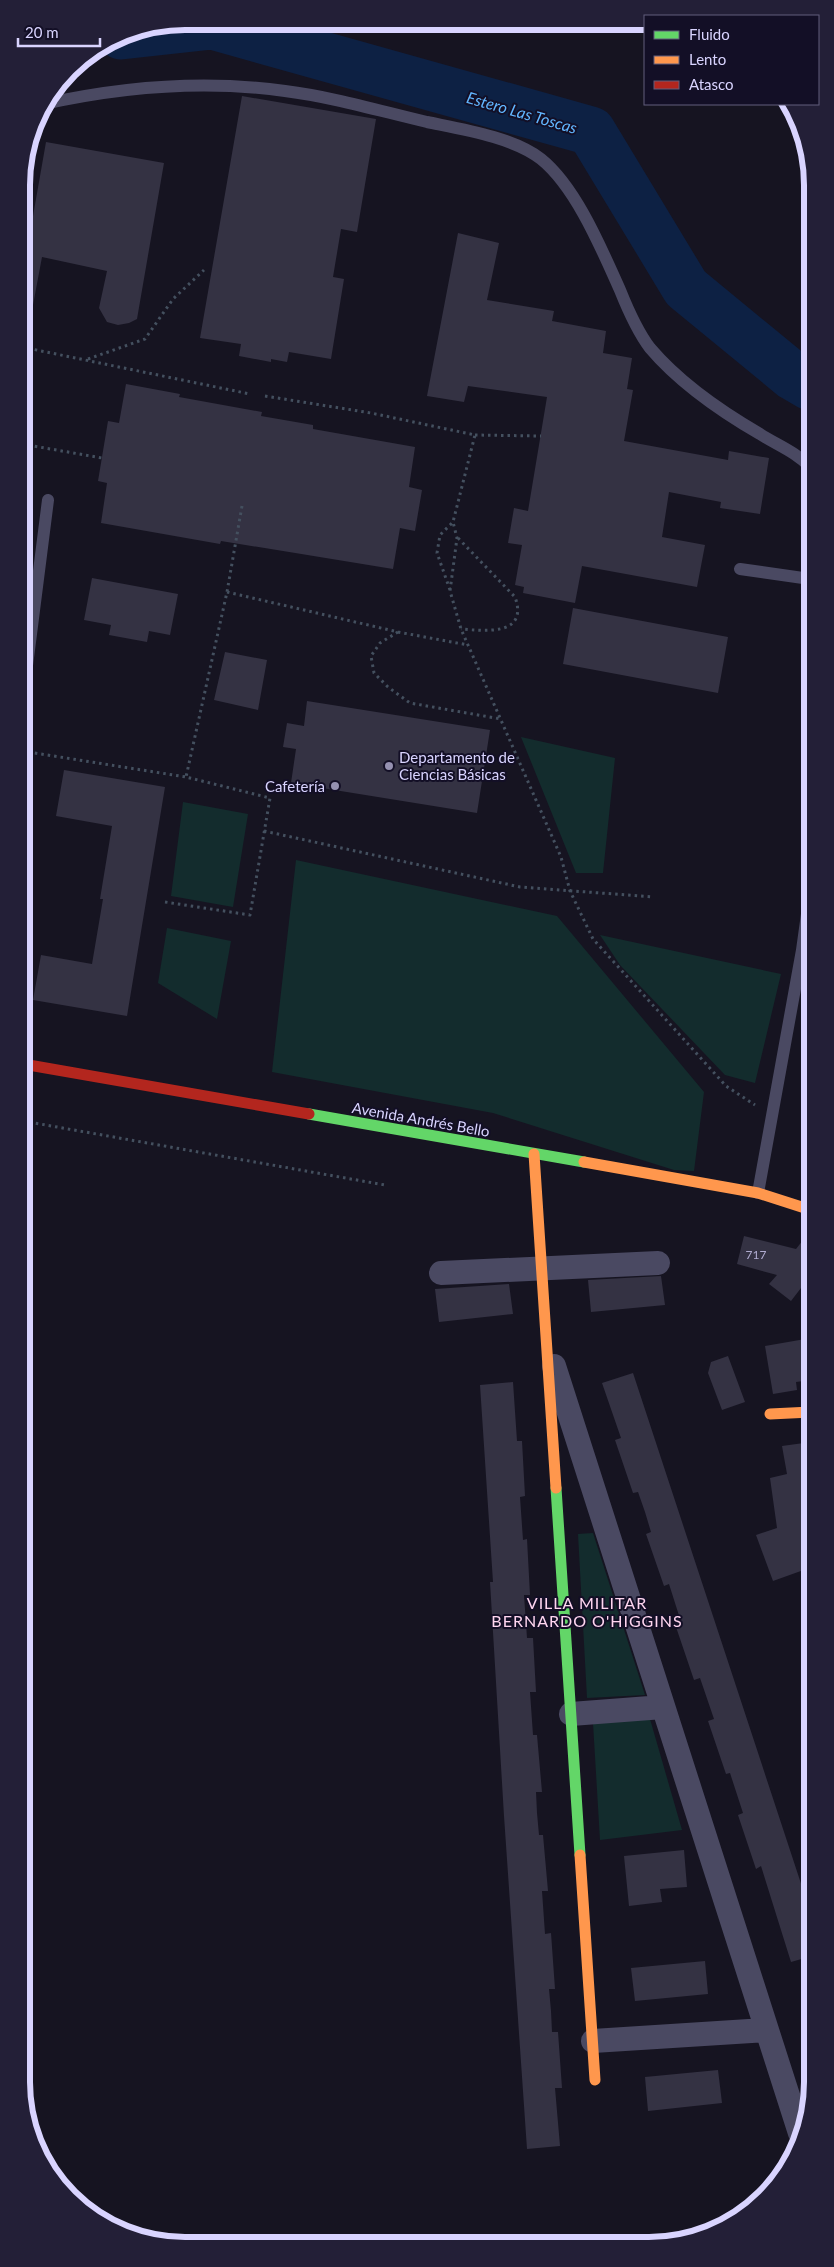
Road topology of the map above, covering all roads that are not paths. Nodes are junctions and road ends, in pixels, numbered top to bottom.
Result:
1 (54, 102) edge
2 (804, 460) edge
3 (48, 500) dead end
4 (740, 569) dead end
5 (804, 578) edge
6 (30, 641) edge
7 (804, 936) edge
8 (30, 1065) edge
9 (534, 1154) junction
10 (758, 1193) junction
11 (804, 1208) edge
12 (658, 1263) dead end
13 (543, 1268) junction
14 (441, 1272) dead end
15 (546, 1343) junction
16 (804, 1412) edge
17 (770, 1414) dead end
18 (663, 1707) junction
19 (571, 1714) junction
20 (766, 2030) junction
21 (592, 2042) junction
22 (595, 2080) dead end
23 (797, 2126) edge

1 - 2 lane
3 - 6 lane
4 - 5 lane
7 - 10 lane
8 - 9 street, Avenida Andrés Bello
9 - 10 street, Avenida Andrés Bello
9 - 13 street
10 - 11 street, Avenida Andrés Bello
12 - 13 street
13 - 14 street
13 - 15 street
15 - 18 street
15 - 19 street
16 - 17 street
18 - 19 street
18 - 20 street
19 - 21 street
20 - 21 street
20 - 23 street
21 - 22 street

